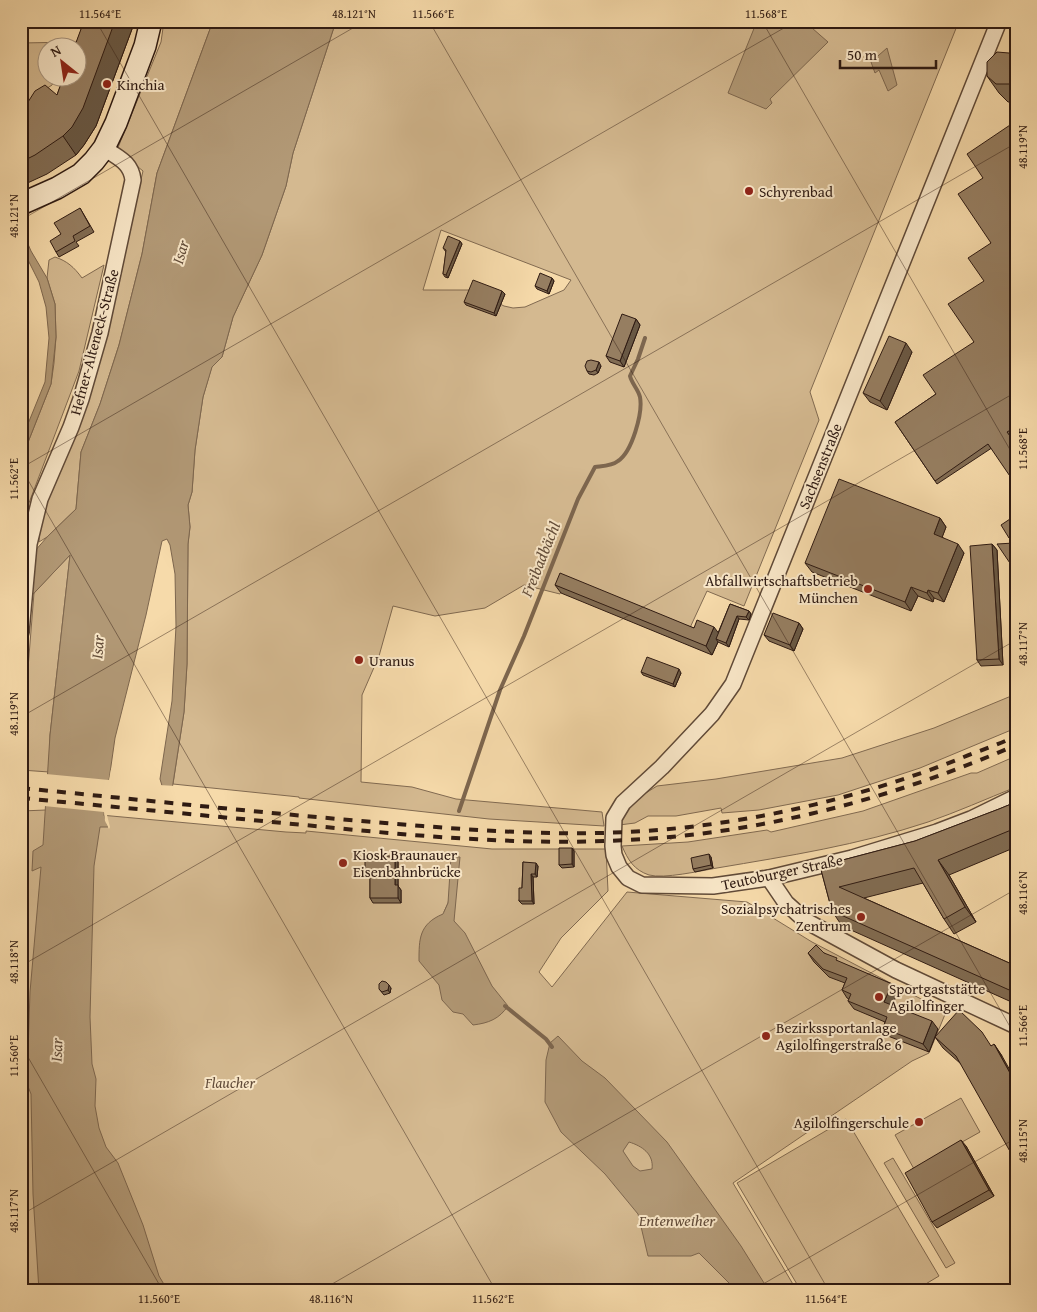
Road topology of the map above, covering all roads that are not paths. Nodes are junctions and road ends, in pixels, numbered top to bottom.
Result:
1 (151, 21) edge
2 (999, 21) edge
3 (104, 148) junction
4 (21, 204) edge
5 (21, 632) edge
6 (1016, 797) edge
7 (628, 878) joint
8 (769, 878) junction
9 (1016, 1026) edge

1 - 3 main road
2 - 7 street, Sachsenstraße
3 - 4 main road
3 - 5 street, Hefner-Alteneck-Straße
6 - 8 street, Teutoburger Straße
7 - 8 street, Teutoburger Straße
8 - 9 street

